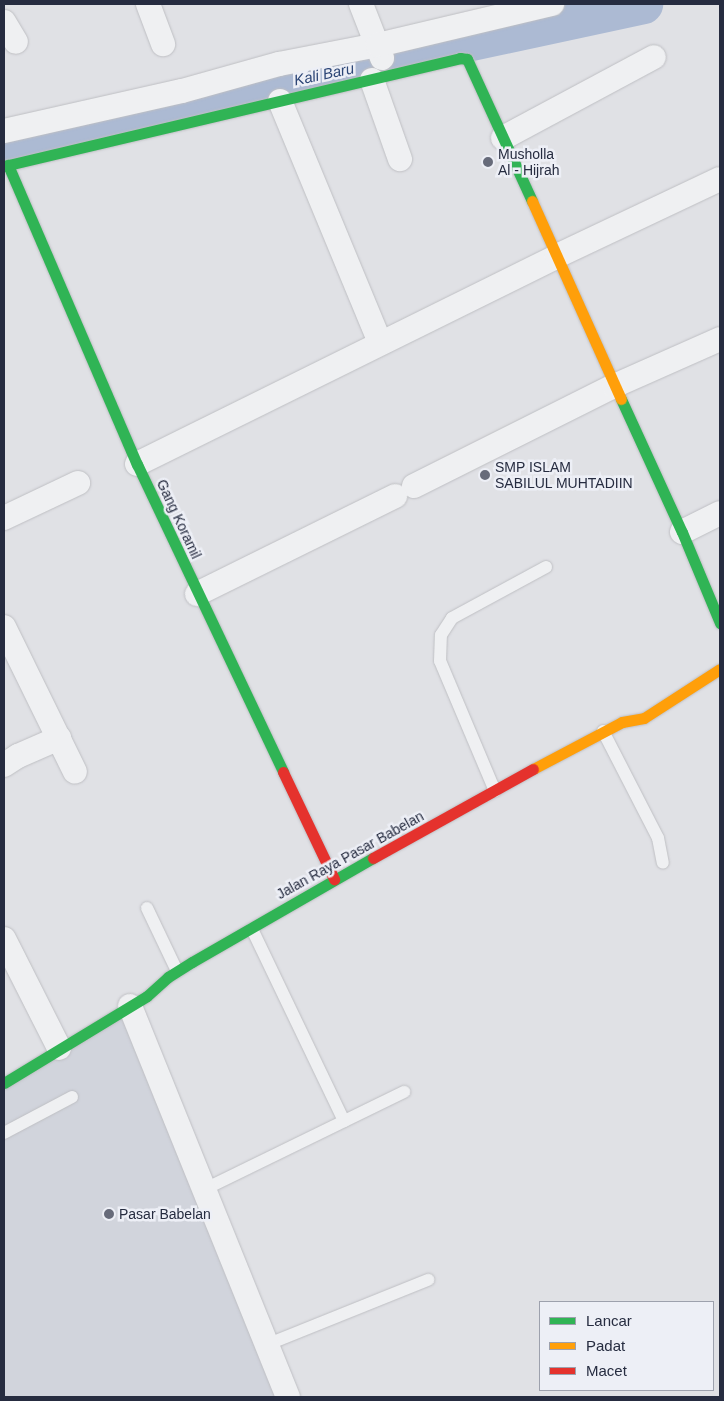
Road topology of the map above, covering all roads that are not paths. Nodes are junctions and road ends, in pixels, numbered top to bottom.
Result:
1 (148, 4) edge
2 (361, 4) edge
3 (552, 4) edge
4 (4, 22) edge
5 (16, 42) dead end
6 (163, 44) dead end
7 (654, 57) dead end
8 (381, 64) junction
9 (182, 92) junction
10 (280, 101) junction
11 (190, 119) junction
12 (4, 131) edge
13 (503, 138) junction
14 (400, 159) dead end
15 (6, 166) edge
16 (720, 179) edge
17 (557, 256) junction
18 (720, 339) edge
19 (380, 344) junction
20 (614, 386) junction
21 (137, 464) junction
22 (78, 482) dead end
23 (720, 513) edge
24 (4, 518) edge
25 (682, 532) junction
26 (546, 567) dead end
27 (197, 594) junction
28 (720, 623) edge
29 (4, 627) edge
30 (720, 669) edge
31 (603, 732) junction
32 (59, 738) junction
33 (4, 765) edge
34 (75, 772) dead end
35 (495, 791) junction
36 (663, 863) dead end
37 (334, 879) junction
38 (147, 908) dead end
39 (252, 929) junction
40 (4, 940) edge
41 (177, 971) junction
42 (130, 1006) junction
43 (59, 1048) junction
44 (4, 1068) edge
45 (7, 1081) edge
46 (404, 1092) dead end
47 (72, 1097) dead end
48 (344, 1122) junction
49 (4, 1133) edge
50 (203, 1190) junction
51 (428, 1280) dead end
52 (266, 1344) junction
53 (288, 1397) edge

1 - 6 street
2 - 8 street
3 - 8 street
4 - 5 street
7 - 13 street
8 - 9 street
8 - 10 street
8 - 13 street
8 - 14 street
9 - 11 street
9 - 12 street
10 - 11 street
10 - 19 street
11 - 15 street
13 - 17 street
15 - 21 street, Gang Koramil
16 - 17 street
17 - 19 street
17 - 20 street
18 - 20 street
19 - 21 street
20 - 25 street
20 - 27 street
21 - 27 street, Gang Koramil
22 - 24 street
23 - 25 street
25 - 28 street
26 - 35 lane
27 - 37 street, Gang Koramil
29 - 32 street
30 - 31 street, Jalan Raya Pasar Babelan
31 - 35 street, Jalan Raya Pasar Babelan
31 - 36 lane
32 - 33 street
32 - 34 street
35 - 37 street, Jalan Raya Pasar Babelan
37 - 39 street, Jalan Raya Pasar Babelan
38 - 41 lane
39 - 41 street, Jalan Raya Pasar Babelan
39 - 48 lane
40 - 43 street
41 - 42 street, Jalan Raya Pasar Babelan
42 - 43 street, Jalan Raya Pasar Babelan
42 - 50 street
43 - 45 street, Jalan Raya Pasar Babelan
44 - 45 lane
46 - 48 lane
47 - 49 lane
48 - 50 lane
50 - 52 street
51 - 52 lane
52 - 53 street

